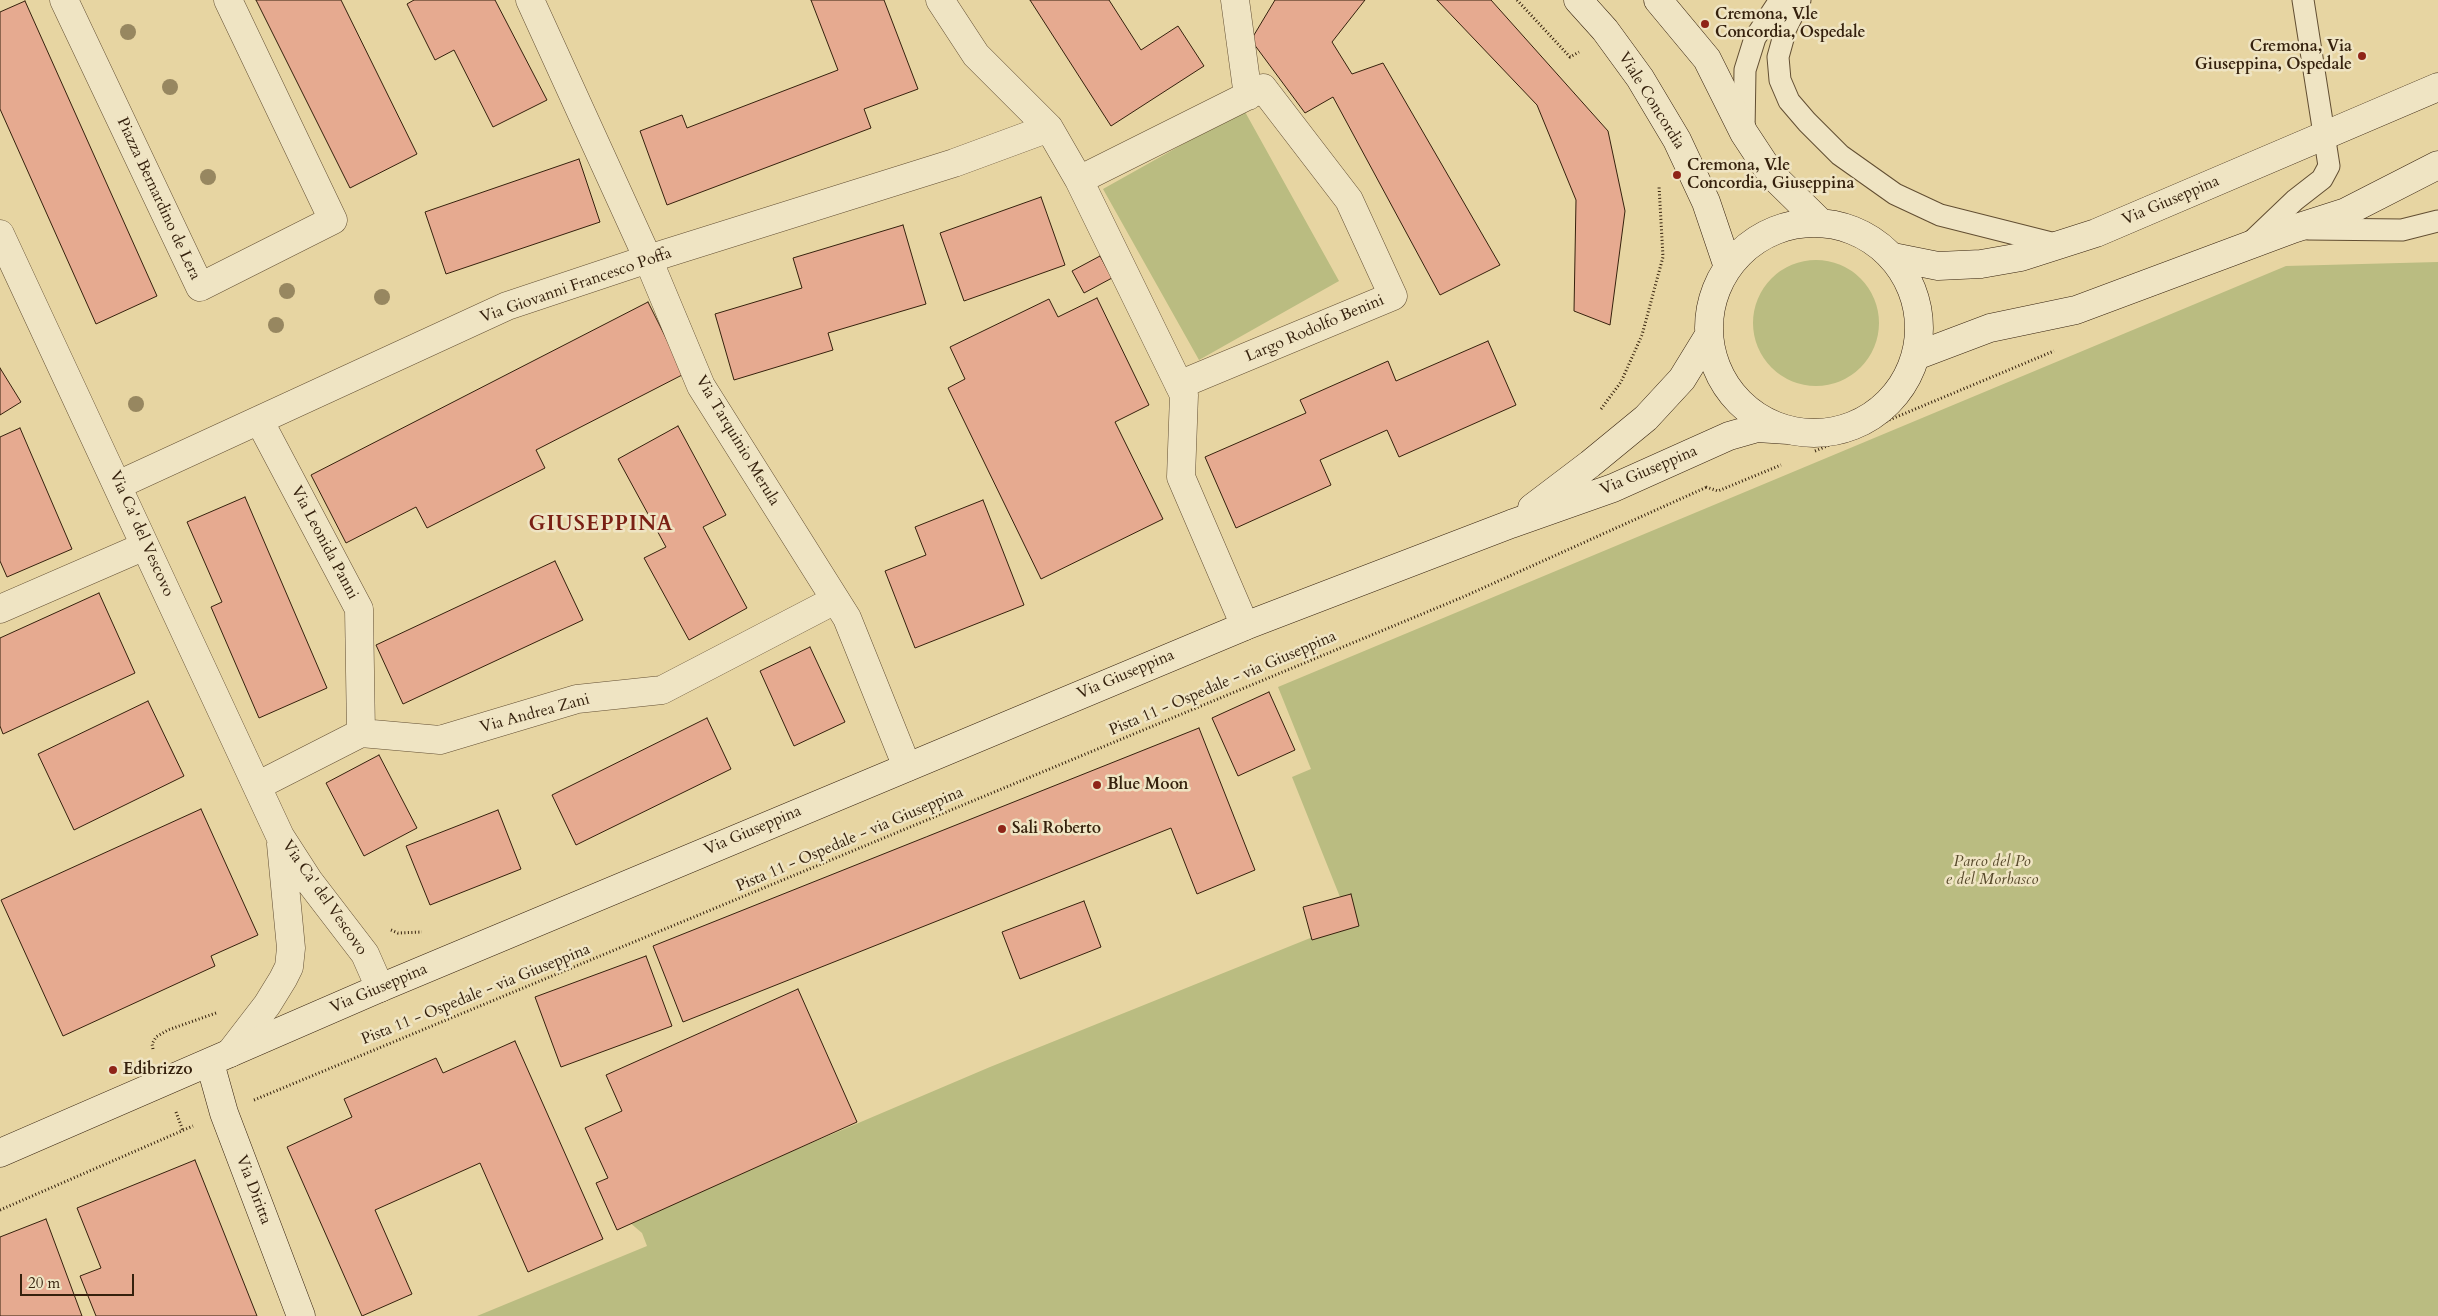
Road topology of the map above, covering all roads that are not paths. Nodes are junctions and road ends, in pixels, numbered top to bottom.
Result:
1 (64, 0) edge
2 (228, 0) edge
3 (530, 0) edge
4 (940, 0) edge
5 (1235, 0) edge
6 (1578, 0) edge
7 (1658, 0) edge
8 (1780, 0) edge
9 (1800, 0) edge
10 (2303, 0) edge
11 (2438, 88) edge
12 (1248, 96) junction
13 (1049, 128) junction
14 (1744, 133) junction
15 (2324, 137) junction
16 (2438, 166) edge
17 (1079, 180) junction
18 (2438, 221) edge
19 (1820, 222) junction
20 (2293, 229) junction
21 (0, 234) edge
22 (2059, 245) junction
23 (2247, 246) junction
24 (1893, 257) junction
25 (648, 259) junction
26 (1728, 267) junction
27 (10, 277) edge
28 (1709, 335) junction
29 (1916, 356) junction
30 (1179, 385) junction
31 (259, 420) junction
32 (1788, 430) junction
33 (118, 485) junction
34 (1511, 524) junction
35 (145, 546) junction
36 (835, 600) junction
37 (0, 609) edge
38 (1245, 626) junction
39 (361, 732) junction
40 (907, 767) junction
41 (257, 786) junction
42 (280, 836) junction
43 (380, 988) junction
44 (220, 1058) junction
45 (0, 1153) edge
46 (301, 1316) edge

1 - 2 street, Piazza Bernardino de Lera
3 - 25 street, Via Tarquinio Merula
4 - 13 street
5 - 12 street
6 - 26 street, Viale Concordia
7 - 14 street
8 - 14 lane
9 - 22 lane
10 - 15 lane
11 - 15 street, Via Giuseppina
12 - 17 street, Largo Rodolfo Benini
12 - 30 street, Largo Rodolfo Benini
13 - 17 street
13 - 25 street, Via Giovanni Francesco Poffa
14 - 19 street
15 - 22 street, Via Giuseppina
15 - 23 lane
16 - 20 street
17 - 30 street
18 - 20 lane
19 - 24 street, Via Giuseppina
19 - 26 street, Via Giuseppina
20 - 23 street
21 - 27 street, Via Ca' del Vescovo
22 - 24 street, Via Giuseppina
23 - 29 street
24 - 29 street, Via Giuseppina
25 - 31 street, Via Giovanni Francesco Poffa
25 - 36 street, Via Tarquinio Merula
26 - 28 street, Via Giuseppina
27 - 33 street, Via Ca' del Vescovo
28 - 32 street, Via Giuseppina
28 - 34 street, Via Giuseppina
29 - 32 street, Via Giuseppina
30 - 38 street
31 - 33 street, Via Giovanni Francesco Poffa
31 - 39 street, Via Leonida Panni
32 - 34 street, Via Giuseppina
33 - 35 street, Via Ca' del Vescovo
34 - 38 street, Via Giuseppina
35 - 37 street
35 - 41 street, Via Ca' del Vescovo
36 - 39 street, Via Andrea Zani
36 - 40 street, Via Tarquinio Merula
38 - 40 street, Via Giuseppina
39 - 41 street
40 - 43 street, Via Giuseppina
41 - 42 street, Via Ca' del Vescovo
42 - 43 street, Via Ca' del Vescovo
42 - 44 street, Via Ca' del Vescovo
43 - 44 street, Via Giuseppina
44 - 45 street, Via Giuseppina
44 - 46 street, Via Diritta

